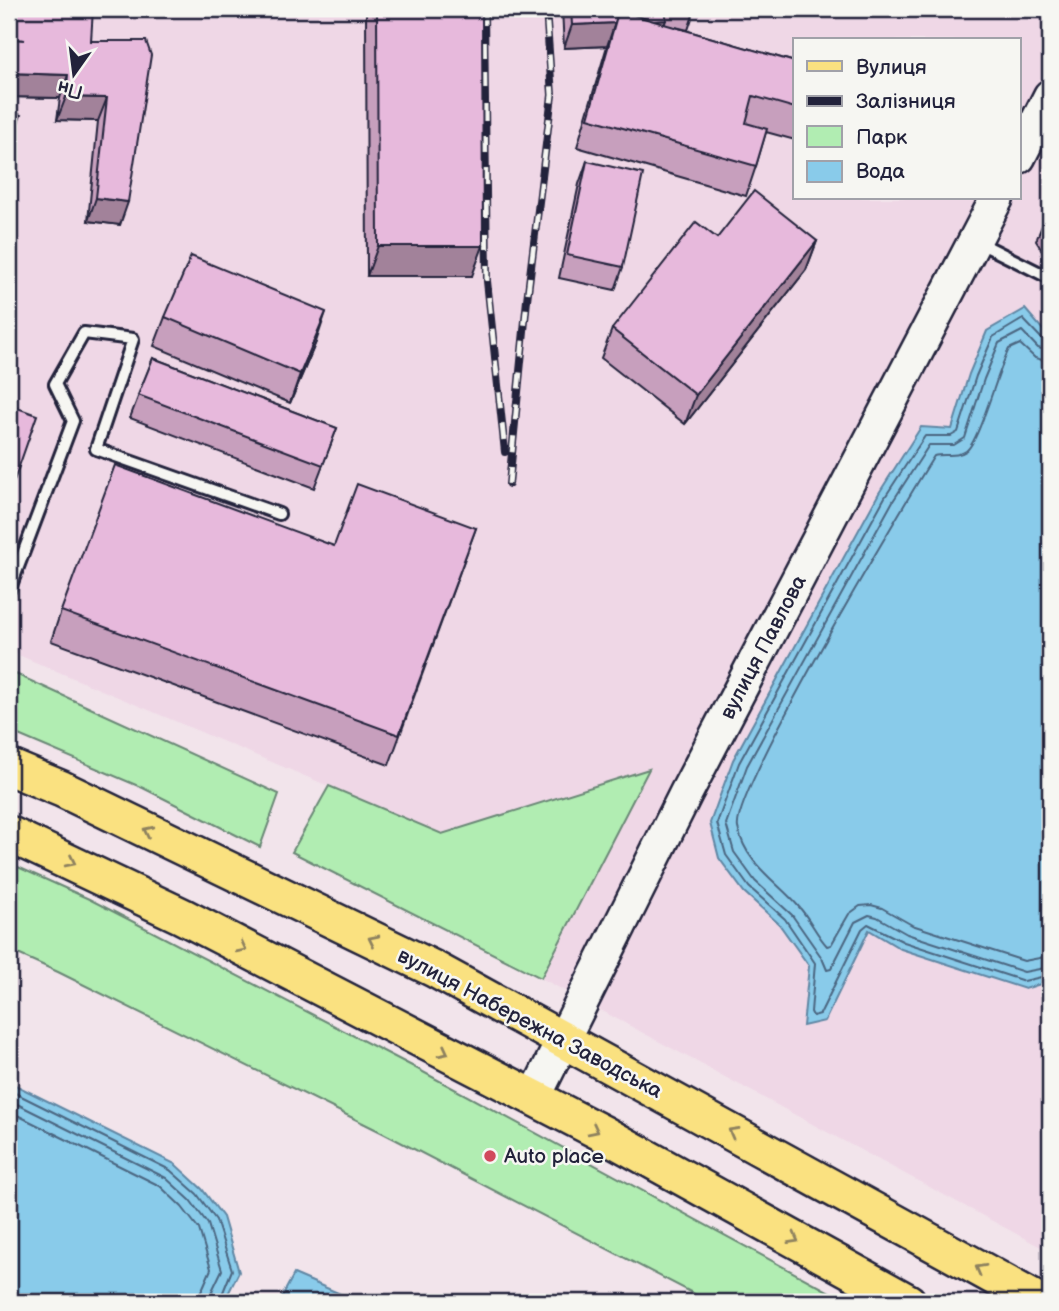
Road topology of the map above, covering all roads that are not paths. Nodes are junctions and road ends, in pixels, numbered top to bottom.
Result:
1 (1049, 102) edge
2 (1020, 155) edge
3 (997, 200) edge
4 (975, 241) junction
5 (1050, 278) edge
6 (279, 514) dead end
7 (9, 591) edge
8 (9, 767) edge
9 (9, 834) edge
10 (564, 1039) junction
11 (534, 1098) junction
12 (908, 1302) edge
13 (1040, 1302) edge

1 - 2 main road
3 - 4 main road, вулиця Павлова
4 - 5 lane
4 - 10 main road, вулиця Павлова
6 - 7 lane
10 -> 8 main road, вулиця Набережна Заводська
9 -> 11 main road
10 - 11 main road, вулиця Павлова
13 -> 10 main road, вулиця Набережна Заводська
11 -> 12 main road

